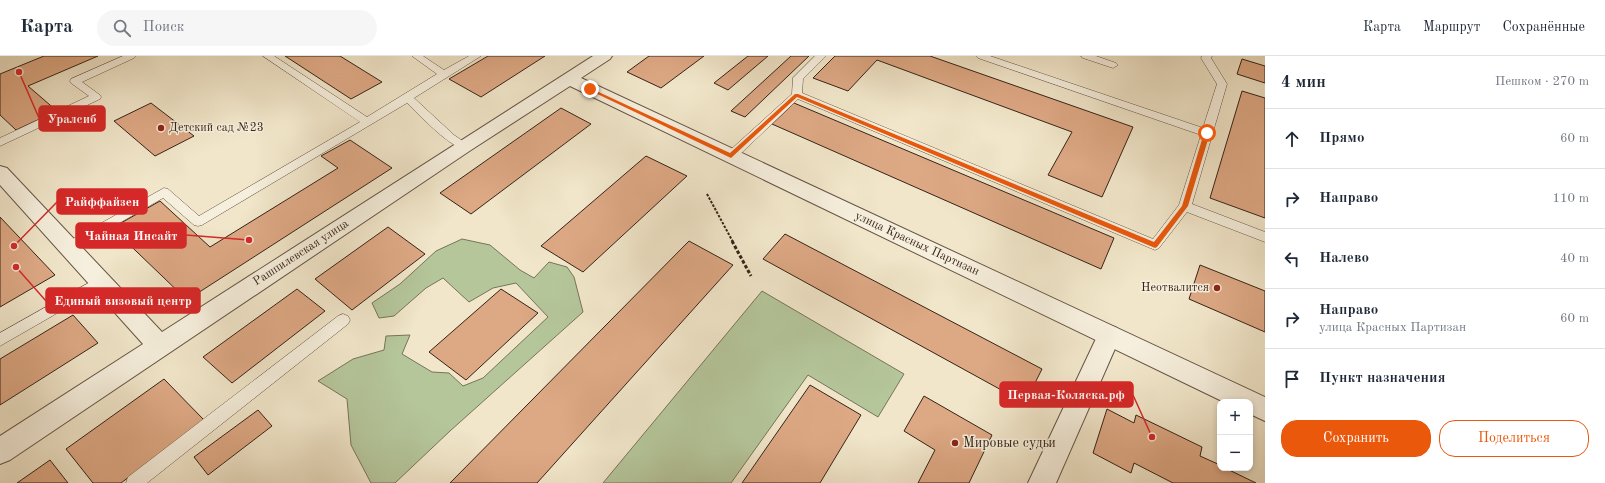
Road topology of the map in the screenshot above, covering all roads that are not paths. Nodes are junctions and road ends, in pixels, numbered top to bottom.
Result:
1 (131, 56) edge
2 (268, 56) edge
3 (417, 56) edge
4 (476, 56) edge
5 (604, 56) edge
6 (821, 56) edge
7 (981, 56) edge
8 (1086, 56) edge
9 (1207, 56) edge
10 (1113, 65) dead end
11 (444, 74) junction
12 (569, 79) junction
13 (796, 95) junction
14 (408, 98) junction
15 (367, 122) junction
16 (1207, 133) junction
17 (0, 142) edge
18 (464, 146) junction
19 (731, 156) junction
20 (0, 173) edge
21 (1185, 206) junction
22 (1265, 237) edge
23 (68, 247) junction
24 (101, 281) junction
25 (343, 320) dead end
26 (1108, 335) junction
27 (0, 340) edge
28 (160, 346) junction
29 (1265, 409) edge
30 (0, 451) edge
31 (134, 483) edge
32 (1042, 483) edge

1 - 17 lane
2 - 15 lane
3 - 11 lane
4 - 11 lane
5 - 12 street, Рашпилевская улица
6 - 13 lane
7 - 16 lane
8 - 10 lane
9 - 16 lane
11 - 14 lane
12 - 18 street, Рашпилевская улица
12 - 19 street, улица Красных Партизан
13 - 19 lane
13 - 21 lane
14 - 15 lane
14 - 18 lane
15 - 23 lane
16 - 21 lane
18 - 28 street, Рашпилевская улица
19 - 26 street, улица Красных Партизан
20 - 23 street
21 - 22 lane
23 - 24 street
24 - 27 lane
24 - 28 street
25 - 31 lane
26 - 29 street, улица Красных Партизан
26 - 32 street
28 - 30 street, Рашпилевская улица

